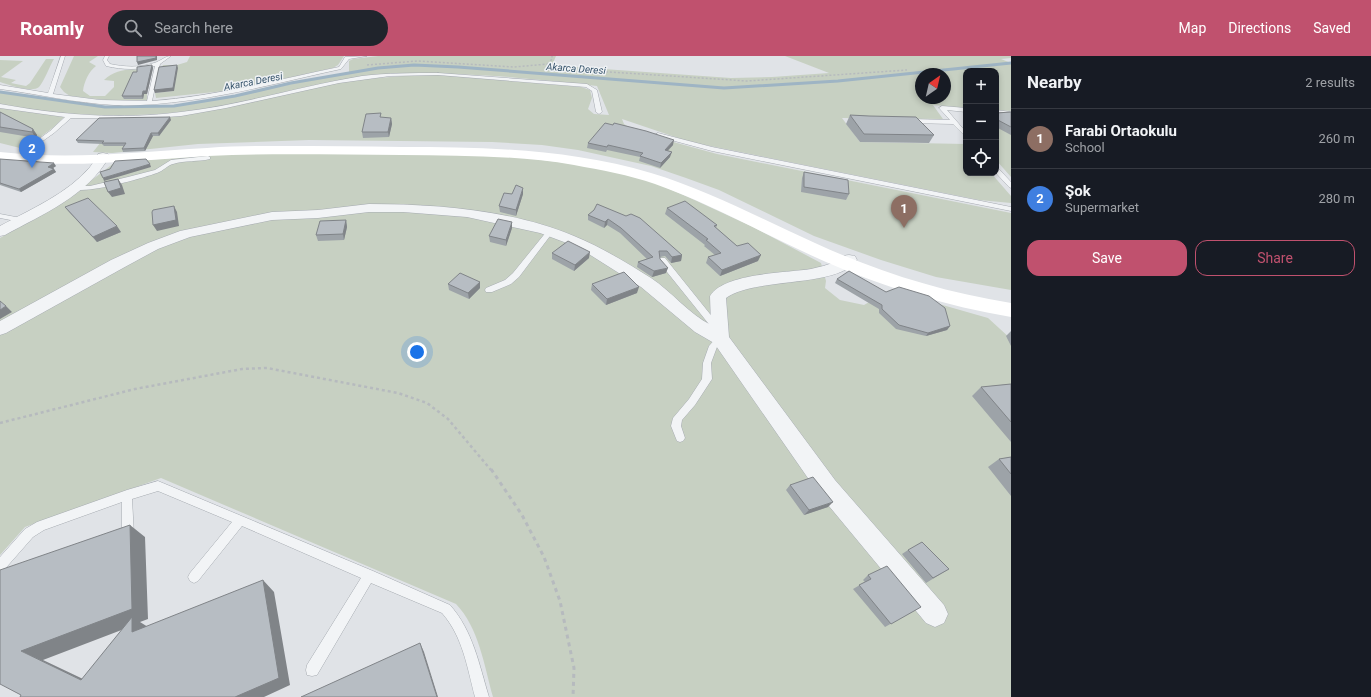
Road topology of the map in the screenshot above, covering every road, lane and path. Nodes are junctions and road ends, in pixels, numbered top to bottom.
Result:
1 (63, 56) edge
2 (108, 56) edge
3 (169, 56) edge
4 (365, 56) edge
5 (552, 56) edge
6 (158, 64) junction
7 (548, 64) junction
8 (508, 66) dead end
9 (907, 70) dead end
10 (0, 87) edge
11 (50, 94) junction
12 (149, 102) junction
13 (0, 106) edge
14 (963, 110) edge
15 (600, 112) dead end
16 (999, 112) edge
17 (1011, 114) edge
18 (70, 116) junction
19 (902, 121) edge
20 (954, 122) junction
21 (963, 132) edge
22 (658, 135) edge
23 (0, 149) edge
24 (23, 153) junction
25 (0, 156) edge
26 (208, 158) dead end
27 (102, 159) junction
28 (999, 172) edge
29 (1011, 186) edge
30 (74, 188) junction
31 (1011, 209) edge
32 (0, 216) edge
33 (21, 220) junction
34 (0, 232) edge
35 (548, 232) junction
36 (662, 260) edge
37 (847, 262) junction
38 (489, 290) dead end
39 (1011, 304) edge
40 (1011, 310) edge
41 (0, 329) edge
42 (720, 338) junction
43 (0, 423) edge
44 (680, 438) dead end
45 (127, 495) junction
46 (240, 520) junction
47 (128, 535) edge
48 (0, 566) edge
49 (369, 575) junction
50 (194, 577) dead end
51 (935, 614) dead end
52 (312, 670) dead end
53 (482, 697) edge
54 (573, 697) edge

1 - 11 lane
2 - 6 lane
3 - 6 lane
4 - 12 lane
5 - 7 path
6 - 12 lane
7 - 8 path
7 - 9 path
10 - 11 lane
11 - 12 lane
13 - 18 lane
14 - 20 lane
15 - 18 lane
16 - 17 lane
18 - 24 lane
19 - 20 lane
20 - 21 lane
22 - 31 lane
23 - 24 main road
24 - 27 main road
25 - 27 main road
26 - 30 lane
27 - 30 street
27 - 37 main road
28 - 29 lane
30 - 33 street
32 - 33 lane
33 - 34 street
35 - 38 lane
35 - 41 street
35 - 42 street
36 - 42 lane
37 - 39 main road
37 - 40 main road
37 - 42 street
42 - 44 lane
42 - 51 street
43 - 54 path
45 - 46 lane
45 - 47 lane
45 - 48 lane
46 - 49 lane
46 - 50 lane
49 - 52 lane
49 - 53 lane

